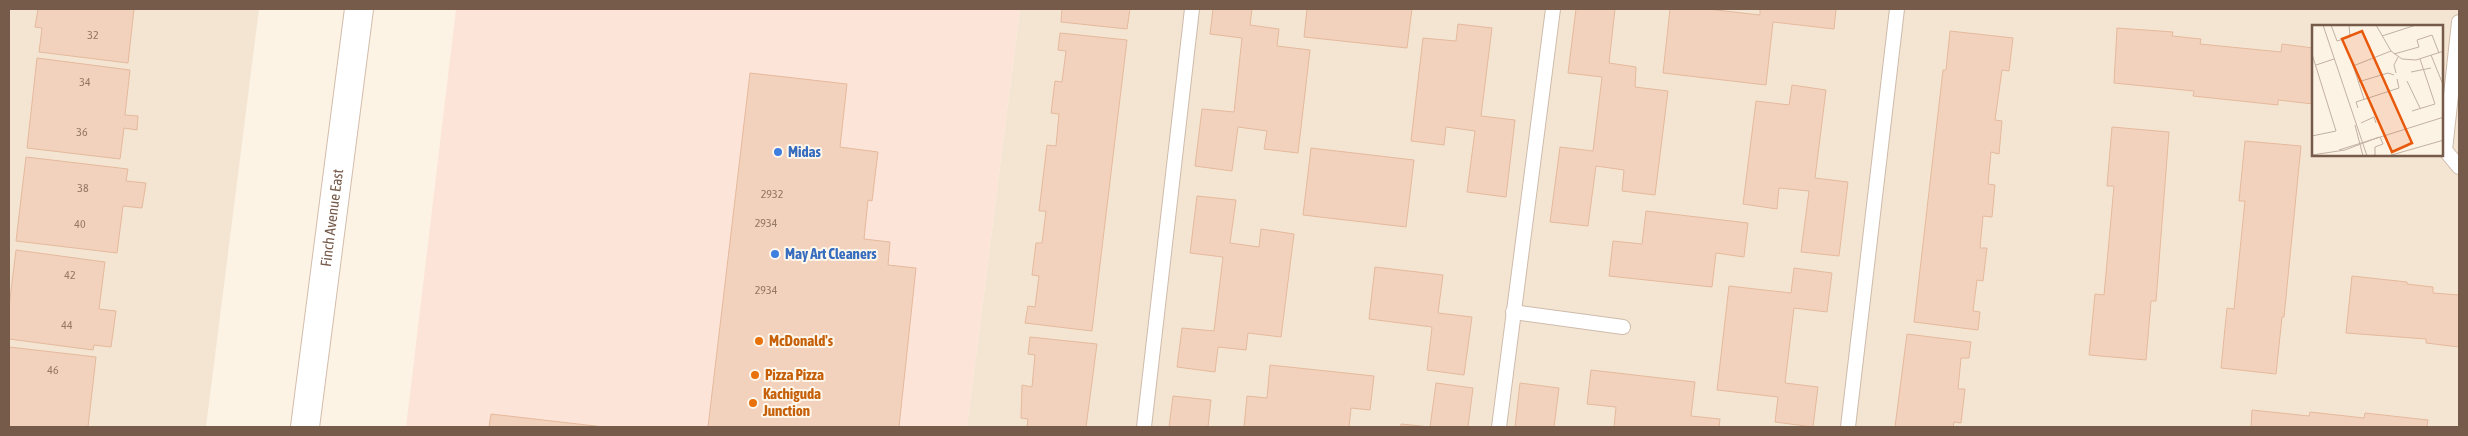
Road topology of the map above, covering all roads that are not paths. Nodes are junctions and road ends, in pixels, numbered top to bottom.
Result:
1 (359, 9) edge
2 (1192, 9) edge
3 (1553, 9) edge
4 (1897, 9) edge
5 (2459, 22) edge
6 (2456, 88) edge
7 (2459, 167) edge
8 (1513, 312) junction
9 (1623, 327) dead end
10 (306, 427) edge
11 (1144, 427) edge
12 (1499, 427) edge
13 (1848, 427) edge

1 - 10 main road, Finch Avenue East
2 - 11 lane
3 - 8 lane
4 - 13 lane
5 - 6 lane
6 - 7 lane
8 - 9 lane
8 - 12 lane

